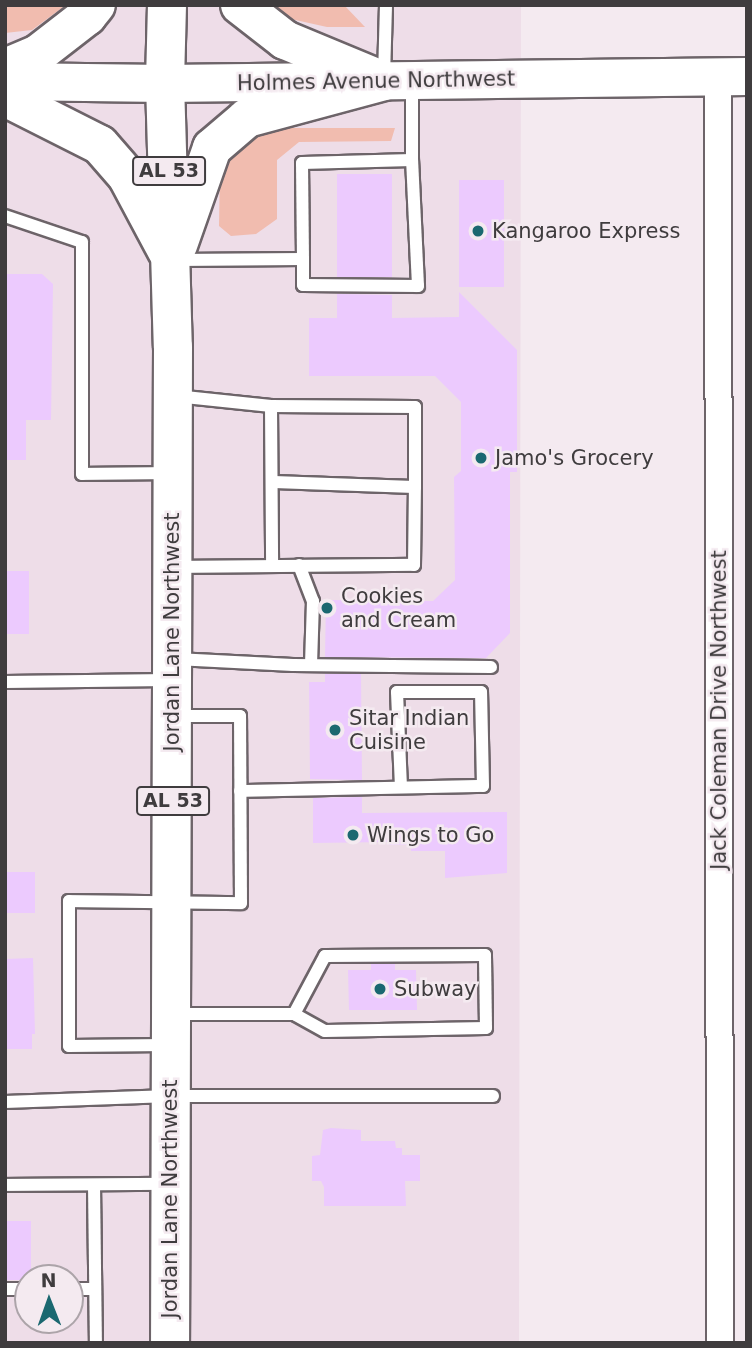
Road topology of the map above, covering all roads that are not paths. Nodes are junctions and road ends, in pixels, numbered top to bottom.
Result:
1 (96, 5) edge
2 (167, 5) edge
3 (240, 5) edge
4 (386, 5) edge
5 (5, 68) edge
6 (732, 76) edge
7 (5, 81) edge
8 (398, 81) junction
9 (165, 83) junction
10 (5, 97) edge
11 (412, 160) junction
12 (5, 216) edge
13 (303, 258) junction
14 (172, 260) junction
15 (173, 396) junction
16 (271, 406) junction
17 (172, 473) junction
18 (273, 482) junction
19 (415, 487) junction
20 (272, 565) junction
21 (299, 565) junction
22 (171, 567) junction
23 (312, 665) junction
24 (491, 667) dead end
25 (5, 682) edge
26 (172, 685) junction
27 (401, 788) junction
28 (240, 791) junction
29 (172, 902) junction
30 (294, 1014) junction
31 (170, 1030) junction
32 (170, 1096) junction
33 (493, 1096) dead end
34 (5, 1102) edge
35 (170, 1184) junction
36 (5, 1185) edge
37 (94, 1185) junction
38 (84, 1289) edge
39 (95, 1289) junction
40 (96, 1343) edge
41 (170, 1343) edge
42 (720, 1343) edge

1 - 5 main road
2 - 9 main road, Jordan Lane Northwest / AL 53
3 - 8 main road
4 - 8 lane
6 - 8 main road, Holmes Avenue Northwest
6 - 42 street, Jack Coleman Drive Northwest
7 - 9 main road, Holmes Avenue Northwest
8 - 9 main road, Holmes Avenue Northwest
8 - 11 lane
8 - 14 main road
9 - 14 main road, Jordan Lane Northwest / AL 53
10 - 14 main road
11 - 13 lane
11 - 13 lane
12 - 17 lane
13 - 14 lane
14 - 15 main road, Jordan Lane Northwest / AL 53
15 - 16 lane
15 - 17 main road, Jordan Lane Northwest / AL 53
16 - 18 lane
16 - 19 lane
17 - 22 main road, Jordan Lane Northwest / AL 53
18 - 19 lane
18 - 20 lane
19 - 21 lane
20 - 21 lane
20 - 22 lane
21 - 23 lane
22 - 26 main road, Jordan Lane Northwest / AL 53
23 - 24 lane
23 - 26 lane
25 - 26 lane
26 - 28 lane
26 - 29 main road, Jordan Lane Northwest / AL 53
27 - 27 lane
27 - 28 lane
28 - 29 lane
29 - 31 main road, Jordan Lane Northwest / AL 53
29 - 31 lane
30 - 30 lane
30 - 31 lane
31 - 32 main road, Jordan Lane Northwest / AL 53
32 - 33 lane
32 - 34 lane
32 - 35 main road, Jordan Lane Northwest / AL 53
35 - 37 lane
35 - 41 main road, Jordan Lane Northwest / AL 53
36 - 37 lane
37 - 39 lane
38 - 39 lane
39 - 40 lane

